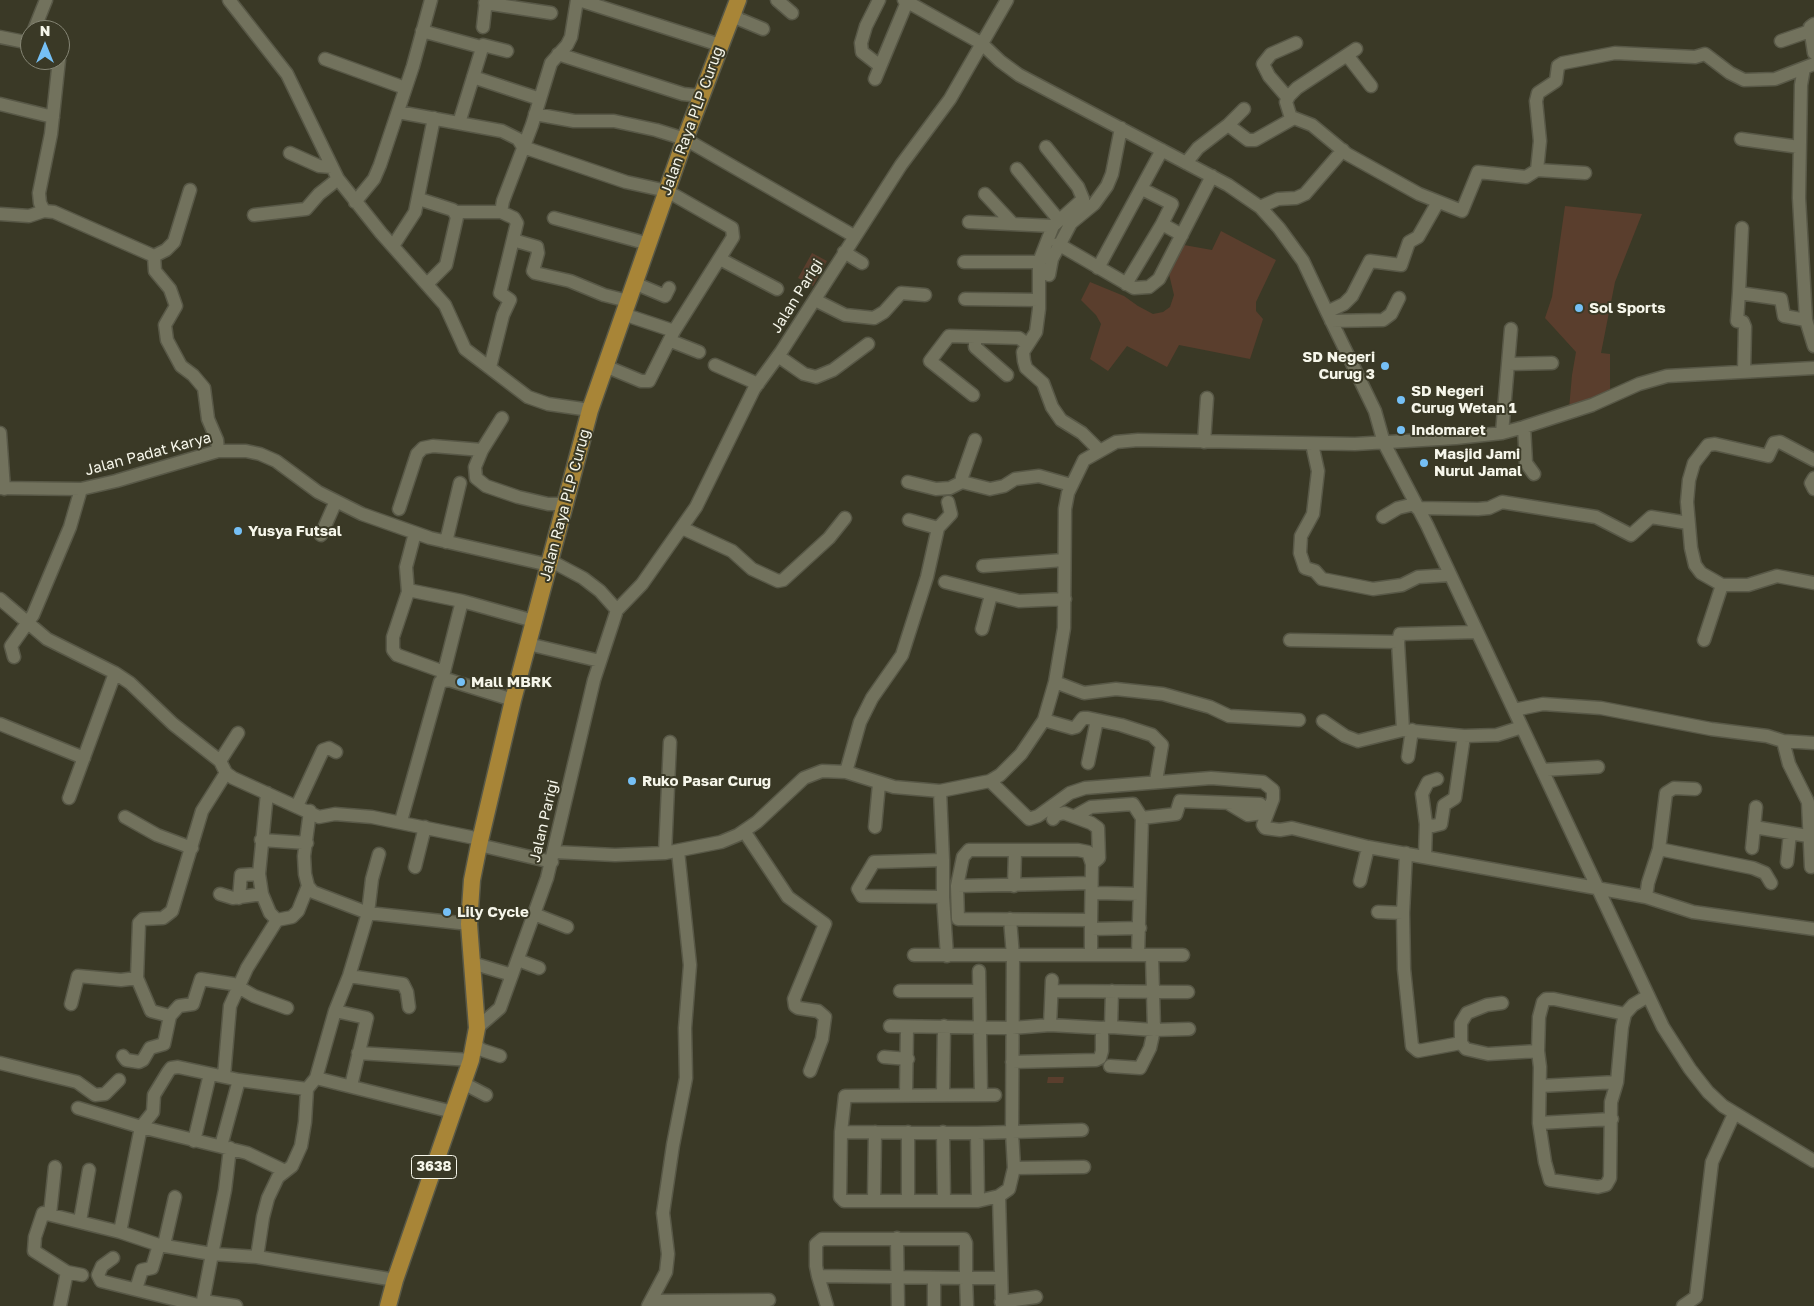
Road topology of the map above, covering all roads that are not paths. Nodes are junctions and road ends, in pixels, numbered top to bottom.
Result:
1 (46, 0) edge
2 (229, 0) edge
3 (431, 0) edge
4 (578, 0) edge
5 (777, 0) edge
6 (879, 0) edge
7 (1007, 0) edge
8 (485, 1) edge
9 (910, 2) edge
10 (736, 6) edge
11 (551, 13) dead end
12 (792, 13) dead end
13 (38, 20) edge
14 (484, 27) dead end
15 (1812, 28) edge
16 (763, 29) dead end
17 (422, 31) junction
18 (0, 37) edge
19 (20, 40) edge
20 (1781, 42) dead end
21 (982, 43) junction
22 (1296, 43) dead end
23 (720, 45) junction
24 (481, 47) junction
25 (507, 51) dead end
26 (1814, 53) edge
27 (558, 54) junction
28 (325, 59) dead end
29 (880, 66) junction
30 (1809, 66) edge
31 (58, 70) edge
32 (473, 77) junction
33 (875, 79) dead end
34 (1372, 86) dead end
35 (405, 88) junction
36 (701, 96) junction
37 (1288, 98) junction
38 (540, 99) junction
39 (0, 104) edge
40 (1244, 109) dead end
41 (398, 112) junction
42 (535, 114) junction
43 (53, 117) junction
44 (434, 118) junction
45 (1292, 118) junction
46 (459, 123) junction
47 (1228, 125) junction
48 (1121, 128) junction
49 (685, 139) junction
50 (1741, 139) dead end
51 (523, 147) junction
52 (1799, 147) junction
53 (1046, 148) dead end
54 (1162, 150) junction
55 (1342, 150) junction
56 (290, 153) dead end
57 (1186, 164) junction
58 (332, 167) junction
59 (1016, 170) dead end
60 (1537, 170) junction
61 (1585, 173) dead end
62 (1212, 176) junction
63 (338, 179) junction
64 (1078, 187) junction
65 (1142, 189) junction
66 (190, 190) dead end
67 (1097, 190) dead end
68 (667, 191) junction
69 (985, 194) dead end
70 (419, 199) junction
71 (355, 202) junction
72 (1438, 202) junction
73 (1260, 207) junction
74 (44, 211) junction
75 (456, 212) junction
76 (501, 212) junction
77 (0, 214) edge
78 (254, 215) dead end
79 (554, 218) dead end
80 (969, 222) dead end
81 (1055, 223) junction
82 (1013, 224) junction
83 (1162, 224) junction
84 (1742, 228) dead end
85 (1182, 235) junction
86 (854, 236) junction
87 (513, 240) junction
88 (649, 244) junction
89 (1058, 244) junction
90 (393, 246) junction
91 (844, 252) junction
92 (154, 256) junction
93 (720, 259) junction
94 (964, 262) dead end
95 (1039, 262) junction
96 (862, 263) dead end
97 (1098, 268) junction
98 (1049, 275) dead end
99 (428, 283) junction
100 (634, 283) junction
101 (1126, 284) junction
102 (669, 288) dead end
103 (777, 289) dead end
104 (1739, 293) junction
105 (925, 295) dead end
106 (1399, 298) dead end
107 (815, 300) junction
108 (966, 300) dead end
109 (1038, 300) junction
110 (625, 307) junction
111 (1329, 317) junction
112 (1806, 320) junction
113 (1511, 329) dead end
114 (673, 336) junction
115 (975, 337) junction
116 (868, 344) dead end
117 (1027, 344) junction
118 (1814, 346) edge
119 (700, 352) dead end
120 (778, 356) junction
121 (1552, 363) dead end
122 (1508, 364) junction
123 (715, 365) dead end
124 (605, 366) junction
125 (490, 367) junction
126 (1814, 368) edge
127 (1744, 372) junction
128 (1007, 375) dead end
129 (758, 384) junction
130 (973, 395) dead end
131 (1207, 398) dead end
132 (590, 410) junction
133 (502, 418) dead end
134 (1524, 427) junction
135 (0, 432) edge
136 (1502, 432) junction
137 (975, 440) dead end
138 (1204, 442) junction
139 (1384, 443) junction
140 (1312, 444) junction
141 (482, 450) junction
142 (1099, 450) junction
143 (218, 451) junction
144 (1814, 460) edge
145 (1534, 474) dead end
146 (1814, 478) edge
147 (908, 482) dead end
148 (962, 482) junction
149 (460, 483) dead end
150 (1071, 485) junction
151 (2, 488) edge
152 (1814, 488) edge
153 (81, 489) junction
154 (336, 502) junction
155 (948, 502) dead end
156 (567, 504) junction
157 (1416, 506) junction
158 (399, 509) dead end
159 (1383, 517) dead end
160 (845, 518) dead end
161 (909, 520) dead end
162 (1688, 524) junction
163 (682, 528) junction
164 (938, 528) junction
165 (415, 533) junction
166 (320, 535) dead end
167 (446, 542) junction
168 (1064, 560) junction
169 (550, 563) junction
170 (983, 566) dead end
171 (1450, 575) junction
172 (945, 582) dead end
173 (1814, 583) edge
174 (1722, 585) junction
175 (408, 590) junction
176 (991, 595) junction
177 (0, 600) edge
178 (1065, 600) junction
179 (462, 601) junction
180 (618, 610) junction
181 (28, 622) junction
182 (534, 622) junction
183 (982, 629) dead end
184 (1477, 632) junction
185 (1290, 640) dead end
186 (1704, 640) dead end
187 (1398, 642) junction
188 (528, 644) junction
189 (14, 657) dead end
190 (600, 661) junction
191 (115, 673) junction
192 (443, 676) junction
193 (1056, 682) junction
194 (513, 700) junction
195 (1514, 710) junction
196 (1044, 720) junction
197 (1097, 720) junction
198 (1299, 720) dead end
199 (1323, 722) dead end
200 (0, 724) edge
201 (1522, 727) junction
202 (1407, 730) junction
203 (238, 733) dead end
204 (1464, 736) junction
205 (1783, 741) junction
206 (670, 742) dead end
207 (1814, 743) edge
208 (336, 752) dead end
209 (1408, 757) dead end
210 (84, 758) junction
211 (220, 761) junction
212 (1088, 763) dead end
213 (1598, 767) dead end
214 (1542, 770) junction
215 (846, 772) junction
216 (226, 773) junction
217 (1437, 779) dead end
218 (990, 781) junction
219 (1156, 781) junction
220 (879, 784) junction
221 (1695, 789) dead end
222 (940, 790) junction
223 (267, 793) junction
224 (69, 798) dead end
225 (1228, 803) dead end
226 (297, 806) junction
227 (1097, 806) junction
228 (1756, 807) dead end
229 (310, 811) junction
230 (1075, 816) junction
231 (125, 817) dead end
232 (1142, 818) junction
233 (1052, 819) dead end
234 (401, 821) junction
235 (1426, 824) junction
236 (424, 827) junction
237 (875, 827) dead end
238 (1754, 827) junction
239 (1098, 828) junction
240 (744, 831) junction
241 (1790, 833) junction
242 (1812, 836) edge
243 (261, 840) junction
244 (479, 842) junction
245 (307, 843) junction
246 (1368, 846) junction
247 (192, 848) junction
248 (1752, 848) dead end
249 (1659, 849) junction
250 (678, 851) junction
251 (1015, 851) junction
252 (665, 853) junction
253 (379, 854) dead end
254 (1406, 854) junction
255 (1425, 856) junction
256 (553, 857) junction
257 (944, 860) junction
258 (1786, 862) dead end
259 (1092, 864) junction
260 (415, 866) dead end
261 (1811, 867) dead end
262 (259, 874) junction
263 (1360, 881) dead end
264 (1771, 883) dead end
265 (308, 886) junction
266 (957, 886) junction
267 (1014, 886) junction
268 (1094, 888) junction
269 (1597, 888) junction
270 (220, 894) dead end
271 (262, 894) junction
272 (1139, 894) junction
273 (942, 897) junction
274 (1646, 897) junction
275 (239, 898) junction
276 (368, 912) junction
277 (1378, 912) dead end
278 (1403, 913) junction
279 (534, 914) junction
280 (1010, 919) junction
281 (278, 920) junction
282 (469, 924) junction
283 (1091, 924) junction
284 (567, 927) dead end
285 (1140, 928) junction
286 (1814, 929) edge
287 (914, 955) dead end
288 (1092, 955) junction
289 (1138, 955) junction
290 (1183, 955) dead end
291 (947, 956) junction
292 (1013, 956) junction
293 (1152, 956) junction
294 (518, 960) junction
295 (472, 963) junction
296 (539, 968) dead end
297 (979, 971) dead end
298 (512, 975) junction
299 (349, 976) junction
300 (137, 978) junction
301 (237, 987) junction
302 (900, 991) dead end
303 (979, 991) junction
304 (1112, 991) junction
305 (1154, 992) junction
306 (1188, 992) dead end
307 (1648, 996) junction
308 (1502, 1003) dead end
309 (71, 1004) dead end
310 (409, 1007) dead end
311 (287, 1008) dead end
312 (335, 1011) junction
313 (1625, 1014) junction
314 (170, 1016) junction
315 (1050, 1025) junction
316 (890, 1026) dead end
317 (944, 1026) junction
318 (907, 1027) junction
319 (979, 1027) junction
320 (477, 1028) junction
321 (1012, 1028) junction
322 (1106, 1028) junction
323 (1189, 1029) dead end
324 (1154, 1030) junction
325 (1460, 1043) junction
326 (1538, 1051) junction
327 (473, 1052) junction
328 (358, 1054) junction
329 (122, 1056) dead end
330 (500, 1056) dead end
331 (884, 1057) dead end
332 (908, 1059) junction
333 (1012, 1062) junction
334 (0, 1063) edge
335 (1110, 1066) dead end
336 (810, 1071) dead end
337 (210, 1074) junction
338 (224, 1076) junction
339 (316, 1078) junction
340 (119, 1080) dead end
341 (239, 1080) junction
342 (1617, 1082) junction
343 (463, 1083) junction
344 (351, 1086) junction
345 (1540, 1086) junction
346 (307, 1089) junction
347 (944, 1094) junction
348 (486, 1095) dead end
349 (906, 1095) junction
350 (981, 1095) junction
351 (996, 1095) dead end
352 (78, 1108) dead end
353 (453, 1112) junction
354 (1734, 1114) junction
355 (1612, 1119) junction
356 (1539, 1123) junction
357 (141, 1128) junction
358 (1082, 1130) dead end
359 (840, 1132) junction
360 (875, 1132) junction
361 (908, 1132) junction
362 (943, 1132) junction
363 (1012, 1132) junction
364 (977, 1133) junction
365 (194, 1141) junction
366 (225, 1147) junction
367 (1814, 1161) edge
368 (55, 1167) dead end
369 (1084, 1167) dead end
370 (1014, 1168) junction
371 (89, 1170) dead end
372 (285, 1171) junction
373 (999, 1196) junction
374 (174, 1198) dead end
375 (874, 1200) junction
376 (908, 1200) junction
377 (944, 1201) junction
378 (978, 1201) junction
379 (50, 1214) junction
380 (80, 1221) junction
381 (120, 1232) junction
382 (897, 1238) junction
383 (162, 1245) junction
384 (212, 1254) junction
385 (257, 1257) junction
386 (113, 1258) dead end
387 (67, 1272) junction
388 (82, 1276) dead end
389 (818, 1276) junction
390 (899, 1276) junction
391 (934, 1278) junction
392 (966, 1278) junction
393 (1001, 1278) junction
394 (395, 1280) junction
395 (136, 1288) junction
396 (1036, 1297) edge
397 (769, 1300) dead end
398 (202, 1304) edge
399 (650, 1304) edge
400 (1002, 1304) edge
401 (60, 1306) edge
402 (236, 1306) edge
403 (388, 1306) edge
404 (827, 1306) edge
405 (898, 1306) edge
406 (934, 1306) edge
407 (967, 1306) edge
408 (1683, 1306) edge

1 - 13 street
2 - 58 street
3 - 17 street
4 - 23 street
4 - 27 street
5 - 12 street
6 - 29 street
7 - 21 street, Jalan Parigi
8 - 11 street
8 - 14 street
9 - 21 street
9 - 29 street
10 - 16 street
10 - 23 main road, Jalan Raya PLP Curug
15 - 20 street
15 - 26 street
17 - 24 street
17 - 35 street
18 - 19 street
21 - 48 street
21 - 86 street, Jalan Parigi
22 - 37 street
23 - 36 main road, Jalan Raya PLP Curug
24 - 25 street
24 - 32 street
27 - 36 street
27 - 38 street
28 - 35 street
29 - 33 street
30 - 52 street
30 - 60 street
31 - 43 street
32 - 38 street
32 - 46 street
34 - 37 street
35 - 41 street
36 - 49 main road, Jalan Raya PLP Curug
37 - 45 street
38 - 42 street
39 - 43 street
40 - 47 street
41 - 44 street
41 - 71 street
42 - 49 street
42 - 51 street
43 - 74 street
44 - 46 street
44 - 70 street
45 - 47 street
45 - 55 street
46 - 51 street
47 - 57 street
48 - 54 street
48 - 89 street
49 - 68 main road, Jalan Raya PLP Curug
49 - 86 street
50 - 52 street
51 - 68 street
51 - 76 street
52 - 112 street
53 - 64 street
54 - 57 street
54 - 65 street
55 - 72 street
55 - 73 street
56 - 58 street
57 - 62 street
58 - 63 street
59 - 81 street
60 - 61 street
60 - 72 street
62 - 73 street
62 - 85 street
63 - 71 street
63 - 78 street
64 - 67 street
64 - 81 street
65 - 83 street
65 - 97 street
66 - 92 street
68 - 88 main road, Jalan Raya PLP Curug
68 - 93 street
69 - 82 street
70 - 75 street
70 - 90 street
71 - 90 street
72 - 111 street
73 - 111 street
74 - 77 street
74 - 92 street
75 - 76 street
75 - 99 street
76 - 87 street
79 - 88 street
80 - 82 street
81 - 82 street
81 - 95 street
83 - 85 street
83 - 101 street
84 - 104 street
85 - 101 street
86 - 91 street, Jalan Parigi
87 - 110 street
87 - 125 street
88 - 100 main road, Jalan Raya PLP Curug
89 - 97 street
89 - 98 street
90 - 99 street
91 - 96 street
91 - 107 street, Jalan Parigi
92 - 143 street
93 - 103 street
93 - 114 street
94 - 95 street
95 - 109 street
97 - 101 street
99 - 125 street
100 - 102 street
100 - 110 main road, Jalan Raya PLP Curug
104 - 112 street
104 - 127 street
105 - 107 street
106 - 111 street
107 - 120 street, Jalan Parigi
108 - 109 street
109 - 117 street
110 - 114 street
110 - 124 main road, Jalan Raya PLP Curug
111 - 139 street
112 - 118 street
113 - 122 street
114 - 119 street
114 - 124 street
115 - 117 street
115 - 128 street
115 - 130 street
116 - 120 street
117 - 142 street
120 - 129 street, Jalan Parigi
121 - 122 street
122 - 136 street
123 - 129 street
124 - 132 main road, Jalan Raya PLP Curug
125 - 132 street
126 - 127 street
127 - 134 street
129 - 163 street, Jalan Parigi
131 - 138 street
132 - 156 main road, Jalan Raya PLP Curug
133 - 141 street
134 - 136 street
134 - 145 street
135 - 151 street
136 - 139 street
137 - 148 street
138 - 140 street
138 - 142 street
139 - 140 street
139 - 157 street
140 - 171 street
141 - 156 street
141 - 158 street
142 - 150 street
143 - 153 street, Jalan Padat Karya
143 - 154 street, Jalan Padat Karya
144 - 162 street
146 - 152 street
147 - 148 street
148 - 150 street
149 - 167 street
150 - 168 street
151 - 153 street, Jalan Padat Karya
153 - 181 street
154 - 165 street, Jalan Padat Karya
154 - 166 street
155 - 164 street
156 - 169 main road, Jalan Raya PLP Curug
157 - 159 street
157 - 162 street
157 - 171 street
160 - 163 street
161 - 164 street
162 - 174 street
163 - 180 street, Jalan Parigi
164 - 215 street
165 - 167 street, Jalan Padat Karya
165 - 175 street
167 - 169 street, Jalan Padat Karya
168 - 170 street
168 - 178 street
169 - 180 street
169 - 182 main road, Jalan Raya PLP Curug
171 - 184 street
172 - 176 street
173 - 174 street
174 - 186 street
175 - 179 street
175 - 192 street
176 - 178 street
176 - 183 street
177 - 181 street
178 - 193 street
179 - 182 street
179 - 192 street
180 - 190 street, Jalan Parigi
181 - 189 street
181 - 191 street
182 - 188 main road, Jalan Raya PLP Curug
184 - 187 street
184 - 195 street
185 - 187 street
187 - 202 street
188 - 190 street
188 - 194 main road, Jalan Raya PLP Curug
190 - 256 street, Jalan Parigi
191 - 210 street
191 - 211 street
192 - 194 street
192 - 234 street
193 - 196 street
193 - 198 street
194 - 244 main road, Jalan Raya PLP Curug
195 - 201 street
195 - 205 street
196 - 197 street
196 - 218 street
197 - 212 street
197 - 219 street
199 - 202 street
200 - 210 street
201 - 204 street
201 - 214 street
202 - 204 street
202 - 209 street
203 - 211 street
204 - 235 street
205 - 207 street
205 - 242 street
206 - 252 street
208 - 226 street
210 - 224 street
211 - 216 street
213 - 214 street
214 - 269 street
215 - 220 street
215 - 240 street
216 - 223 street
216 - 247 street
217 - 235 street
218 - 219 street
218 - 222 street
219 - 246 street
220 - 222 street
220 - 237 street
221 - 249 street
222 - 257 street
223 - 226 street
223 - 243 street
225 - 232 street
226 - 229 street
227 - 230 street
227 - 232 street
227 - 239 street
228 - 238 street
229 - 234 street
229 - 245 street
230 - 233 street
230 - 239 street
231 - 247 street
232 - 272 street
234 - 236 street
235 - 255 street
236 - 244 street
236 - 260 street
238 - 241 street
238 - 248 street
239 - 259 street
240 - 250 street
240 - 336 street
241 - 242 street
241 - 258 street
242 - 261 street
243 - 245 street
243 - 262 street
244 - 256 street
244 - 282 main road, Jalan Raya PLP Curug
245 - 265 street
246 - 254 street
246 - 263 street
247 - 300 street
249 - 264 street
249 - 274 street
250 - 252 street
250 - 399 street
251 - 259 street
251 - 266 street
251 - 267 street
252 - 256 street
253 - 276 street
254 - 255 street
254 - 278 street
255 - 269 street
256 - 279 street, Jalan Parigi
257 - 273 street
257 - 273 street
259 - 268 street
262 - 271 street
262 - 275 street
265 - 276 street
265 - 281 street
266 - 267 street
266 - 280 street
267 - 268 street
268 - 272 street
268 - 283 street
269 - 274 street
269 - 307 street
270 - 275 street
271 - 275 street
271 - 281 street
272 - 285 street
273 - 291 street
274 - 286 street
276 - 282 street
276 - 299 street
277 - 278 street
278 - 325 street
279 - 284 street
279 - 294 street, Jalan Parigi
280 - 283 street
280 - 292 street
281 - 301 street
282 - 295 main road, Jalan Raya PLP Curug
283 - 285 street
283 - 288 street
285 - 289 street
287 - 291 street
288 - 289 street
288 - 292 street
289 - 293 street
290 - 293 street
291 - 292 street
292 - 321 street
293 - 305 street
294 - 296 street
294 - 298 street, Jalan Parigi
295 - 298 street
295 - 320 main road, Jalan Raya PLP Curug
297 - 303 street
298 - 320 street, Jalan Parigi
299 - 310 street
299 - 312 street
300 - 309 street
300 - 314 street
301 - 311 street
301 - 314 street
301 - 338 street
302 - 303 street
303 - 319 street
304 - 305 street
304 - 315 street
304 - 322 street
305 - 306 street
305 - 324 street
307 - 313 street
307 - 354 street
308 - 325 street
312 - 328 street
312 - 339 street
313 - 326 street
313 - 342 street
314 - 329 street
315 - 321 street
315 - 322 street
316 - 318 street
317 - 318 street
317 - 319 street
317 - 347 street
318 - 332 street
319 - 321 street
319 - 350 street
320 - 327 main road, 3638
321 - 333 street
322 - 324 street
322 - 333 street
323 - 324 street
324 - 335 street
325 - 326 street
326 - 345 street
327 - 328 street
327 - 330 street
327 - 343 main road, 3638
328 - 344 street
331 - 332 street
332 - 349 street
333 - 363 street
334 - 340 street
337 - 338 street
337 - 357 street
337 - 365 street
338 - 341 street
339 - 344 street
339 - 346 street
341 - 346 street
341 - 366 street
342 - 345 street
342 - 355 street
343 - 348 street
343 - 353 main road, 3638
344 - 353 street
345 - 356 street
346 - 372 street
347 - 349 street
347 - 350 street
349 - 359 street
350 - 351 street
352 - 357 street
353 - 394 main road, 3638
354 - 367 street
354 - 408 street
355 - 356 street
355 - 356 street
357 - 365 street
357 - 381 street
358 - 363 street
359 - 360 street
359 - 375 street
360 - 361 street
360 - 375 street
361 - 362 street
361 - 376 street
362 - 364 street
362 - 377 street
363 - 364 street
363 - 370 street
364 - 378 street
365 - 366 street
366 - 372 street
366 - 384 street
368 - 379 street
369 - 370 street
370 - 373 street
371 - 380 street
372 - 385 street
373 - 378 street
373 - 393 street
374 - 383 street
375 - 376 street
376 - 377 street
377 - 378 street
379 - 380 street
379 - 387 street
380 - 381 street
381 - 383 street
382 - 389 street
382 - 390 street
382 - 392 street
383 - 384 street
383 - 395 street
384 - 385 street
384 - 398 street
385 - 394 street
386 - 395 street
387 - 388 street
387 - 401 street
389 - 390 street
389 - 404 street
390 - 391 street
390 - 405 street
391 - 392 street
391 - 406 street
392 - 393 street
392 - 407 street
393 - 400 street
394 - 403 main road, 3638
395 - 398 street
396 - 400 street
397 - 399 street
398 - 402 street

